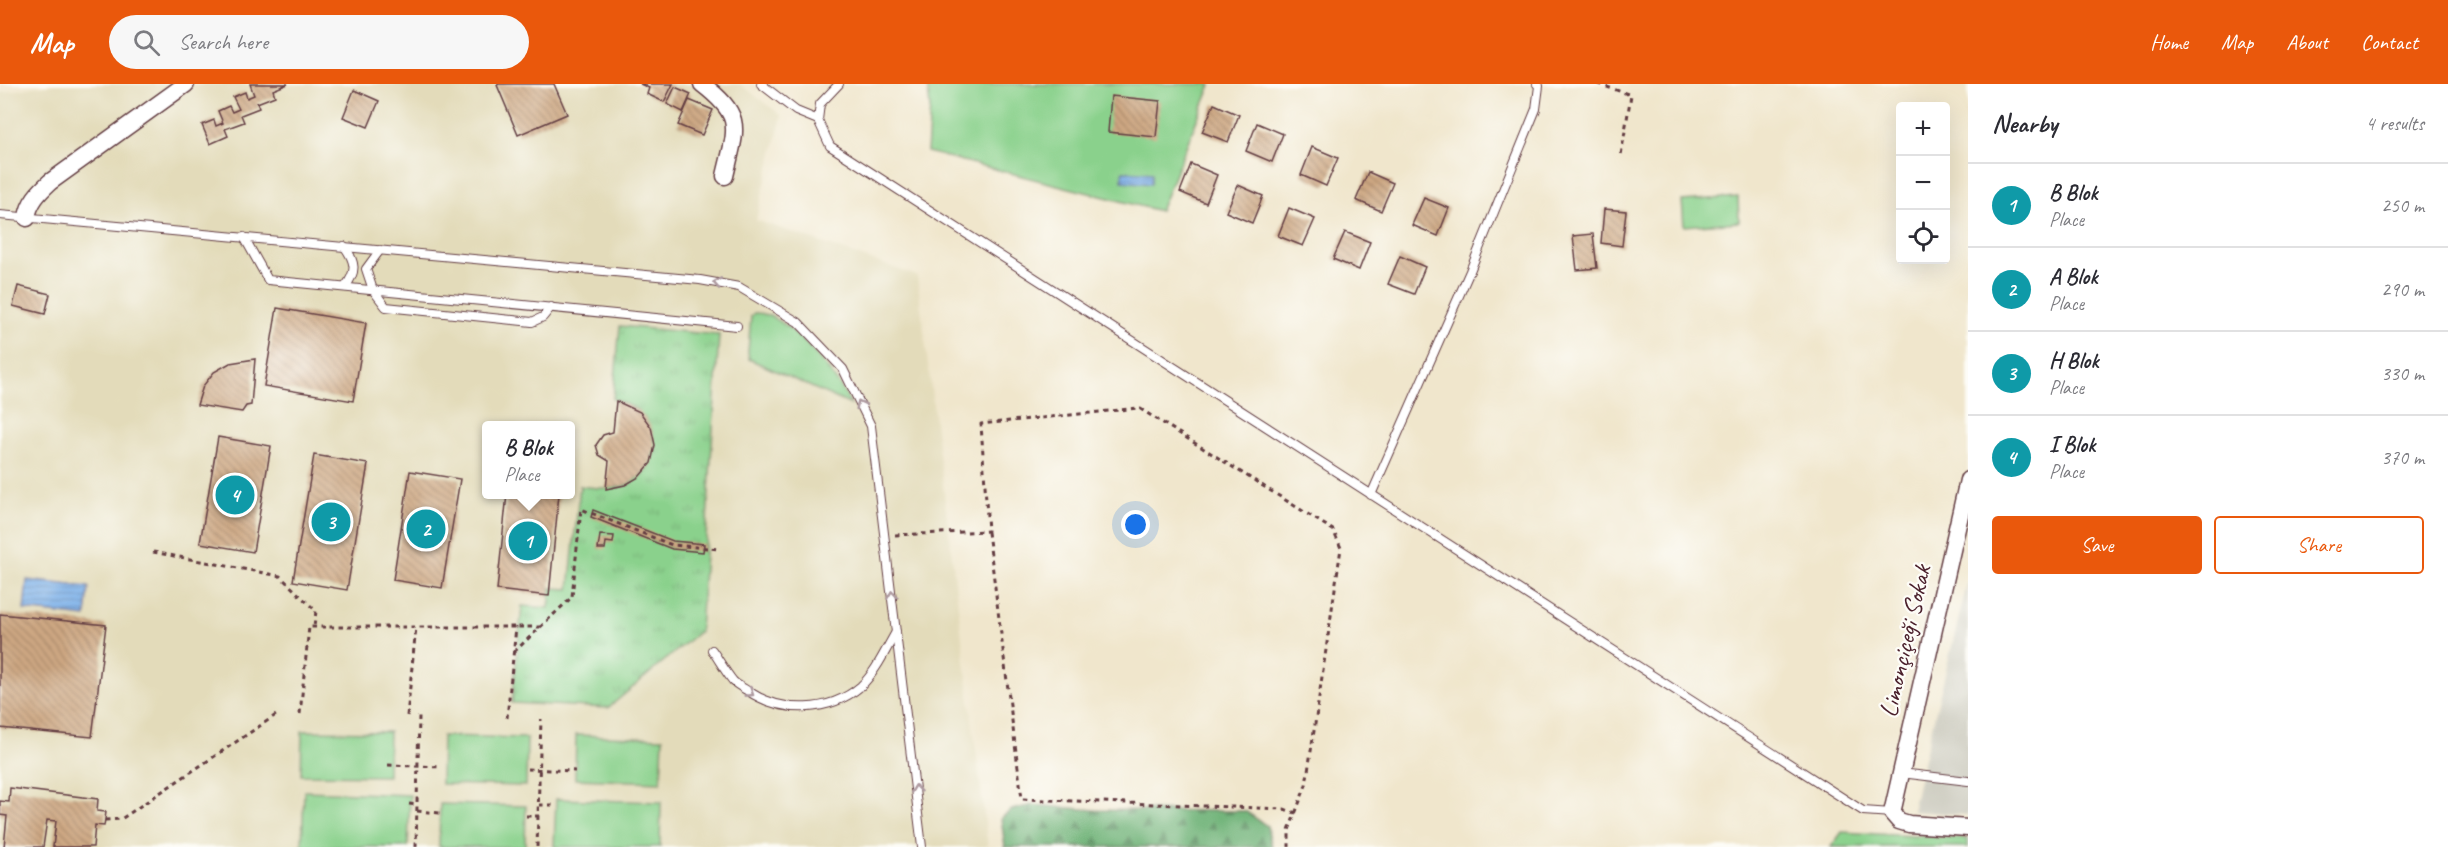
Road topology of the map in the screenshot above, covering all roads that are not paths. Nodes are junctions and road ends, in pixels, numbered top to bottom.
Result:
1 (186, 84) edge
2 (702, 84) edge
3 (761, 84) edge
4 (839, 84) edge
5 (1538, 85) edge
6 (818, 120) junction
7 (725, 176) dead end
8 (0, 215) edge
9 (27, 218) junction
10 (244, 237) junction
11 (344, 246) junction
12 (380, 250) junction
13 (345, 287) junction
14 (373, 290) junction
15 (551, 307) junction
16 (737, 326) dead end
17 (1968, 480) edge
18 (1371, 495) junction
19 (896, 632) junction
20 (712, 650) dead end
21 (1900, 773) junction
22 (1968, 781) edge
23 (1892, 813) junction
24 (1968, 828) edge
25 (922, 847) edge

1 - 9 street
2 - 7 street
3 - 6 lane
4 - 6 lane
5 - 18 lane
6 - 18 lane
8 - 9 lane
9 - 10 lane
10 - 11 lane
10 - 13 lane
11 - 12 lane
11 - 13 lane
12 - 14 lane
19 -> 12 lane
13 - 14 lane
14 - 15 lane
14 - 15 lane
15 - 16 lane
17 - 21 street, Limonçiçeği Sokak
18 - 23 lane
20 -> 19 lane
25 -> 19 lane
21 - 22 lane
21 - 23 street, Limonçiçeği Sokak
23 - 24 street

